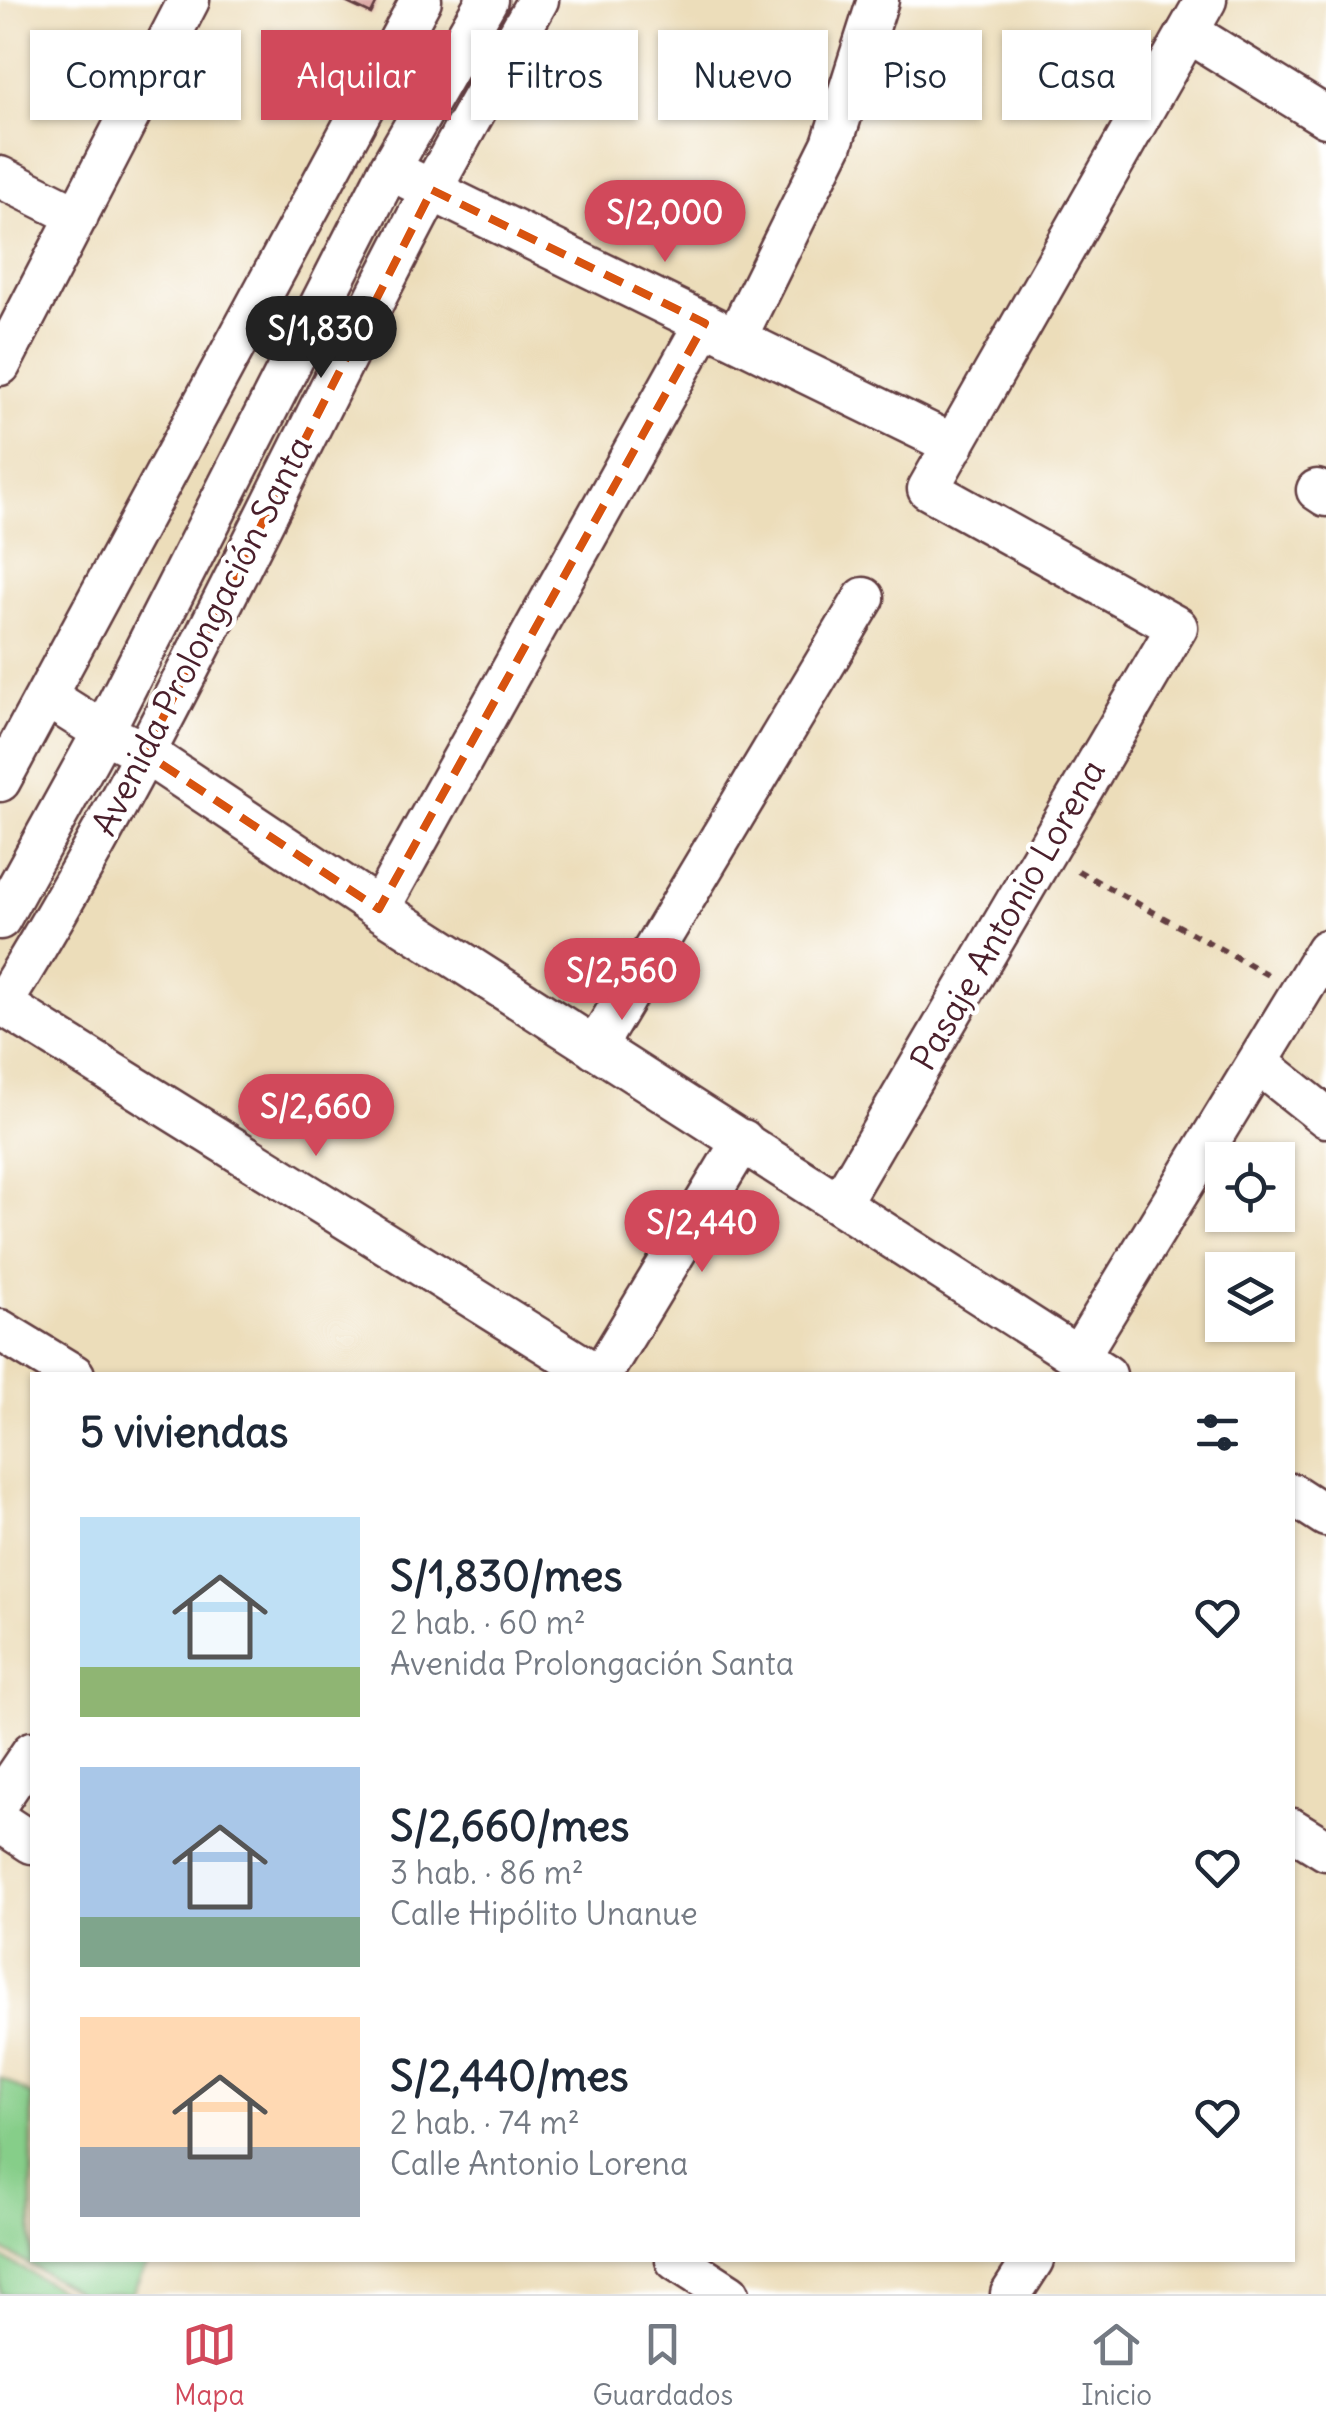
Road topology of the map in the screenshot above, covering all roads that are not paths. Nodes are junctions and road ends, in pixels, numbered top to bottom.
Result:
1 (189, 0) edge
2 (421, 0) edge
3 (486, 0) edge
4 (538, 0) edge
5 (878, 0) edge
6 (1198, 17) edge
7 (1326, 117) edge
8 (345, 146) junction
9 (390, 170) junction
10 (0, 177) edge
11 (432, 190) junction
12 (78, 216) junction
13 (720, 331) junction
14 (0, 365) edge
15 (954, 445) junction
16 (864, 598) dead end
17 (46, 696) junction
18 (103, 732) junction
19 (145, 753) junction
20 (0, 781) edge
21 (380, 909) junction
22 (0, 918) edge
23 (1326, 950) edge
24 (1, 1004) edge
25 (595, 1048) junction
26 (1258, 1063) junction
27 (1326, 1116) edge
28 (743, 1140) junction
29 (839, 1204) junction
30 (0, 1330) edge
31 (1092, 1366) edge
32 (69, 1372) edge
33 (594, 1372) edge
34 (601, 1372) edge
35 (1295, 1496) edge
36 (1326, 1516) edge
37 (30, 1755) edge
38 (0, 1799) edge
39 (0, 1822) edge
40 (30, 1842) edge
41 (1032, 2262) edge
42 (1011, 2294) edge

1 - 12 street
2 - 8 street
3 - 9 street, Avenida Prolongación Santa
4 - 11 street, Avenida Prolongación Santa
5 - 13 street
6 - 7 street
6 - 15 street
8 - 9 street
8 - 17 street
9 - 11 street
9 - 18 street, Avenida Prolongación Santa
10 - 12 street
11 - 13 street
11 - 19 street, Avenida Prolongación Santa
12 - 14 street
13 - 15 street
13 - 21 street
15 - 29 street, Pasaje Antonio Lorena
16 - 25 street
17 - 18 street
17 - 20 street
18 - 19 street
18 - 22 street, Avenida Prolongación Santa
19 - 21 street
19 - 24 street, Avenida Prolongación Santa
21 - 25 street
23 - 26 street
24 - 33 street
25 - 28 street
26 - 27 street
26 - 31 street
28 - 29 street
28 - 34 street
29 - 31 street
30 - 32 street
35 - 36 street
37 - 38 street
39 - 40 street
41 - 42 street

